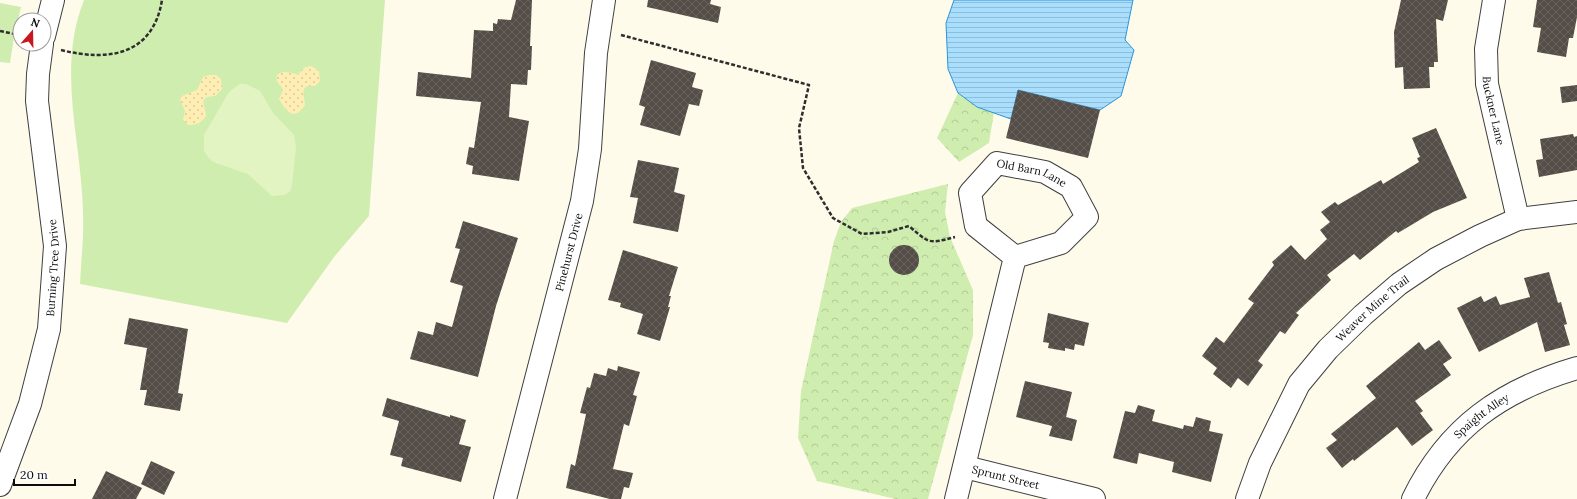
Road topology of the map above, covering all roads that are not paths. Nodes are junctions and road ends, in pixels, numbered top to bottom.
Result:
1 (53, 0) edge
2 (604, 0) edge
3 (1494, 0) edge
4 (52, 12) edge
5 (45, 52) edge
6 (1577, 212) edge
7 (1518, 219) junction
8 (1015, 258) junction
9 (1577, 368) edge
10 (965, 467) junction
11 (0, 486) edge
12 (504, 499) edge
13 (956, 499) edge
14 (1094, 499) edge
15 (1247, 499) edge
16 (1413, 499) edge

1 - 4 street, Burning Tree Drive
2 - 12 street, Pinehurst Drive
3 - 7 street, Buckner Lane
5 - 11 street, Burning Tree Drive
6 - 7 street, Weaver Mine Trail
7 - 15 street, Weaver Mine Trail
8 - 8 street, Old Barn Lane
8 - 10 street
9 - 16 street, Spaight Alley
10 - 13 street
10 - 14 street, Sprunt Street

